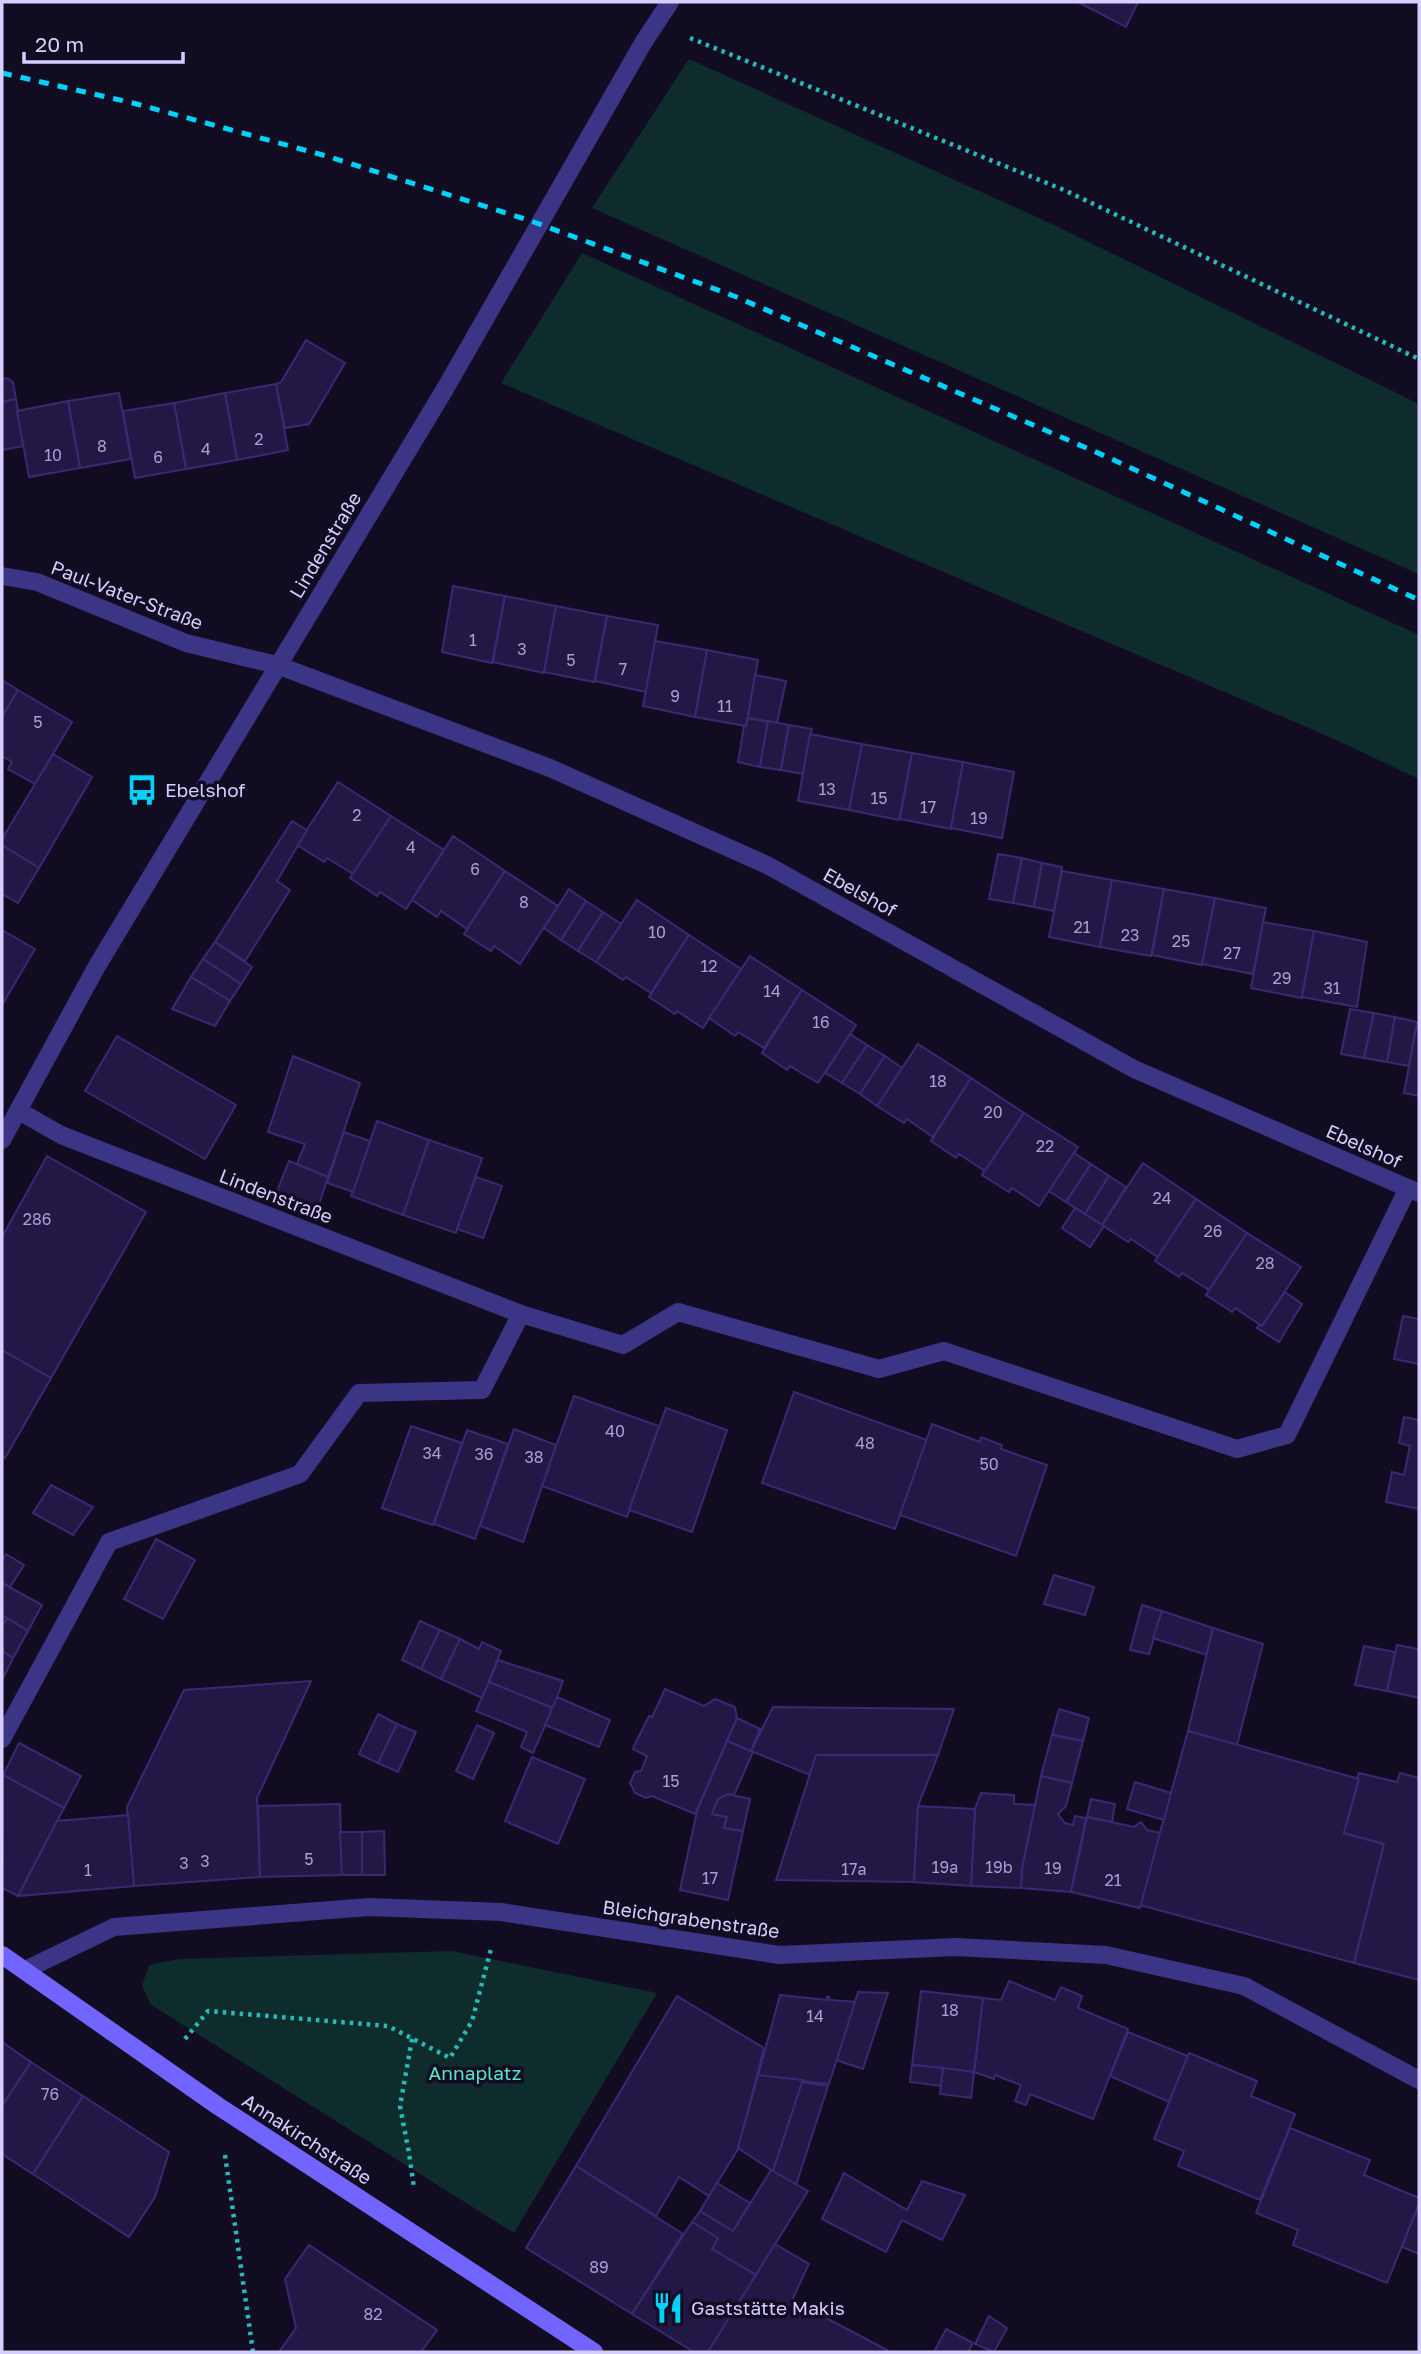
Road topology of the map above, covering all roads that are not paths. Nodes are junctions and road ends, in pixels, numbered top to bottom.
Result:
1 (670, 2) edge
2 (2, 576) edge
3 (277, 665) junction
4 (19, 1111) junction
5 (2, 1140) edge
6 (1413, 1190) edge
7 (520, 1314) junction
8 (2, 1739) edge
9 (2, 1955) edge
10 (25, 1970) junction
11 (1419, 2080) edge
12 (594, 2352) edge

1 - 3 street, Lindenstraße
2 - 3 street, Paul-Vater-Straße
3 - 4 street, Lindenstraße
3 - 6 street, Ebelshof
4 - 5 street, Lindenstraße
4 - 7 street, Lindenstraße
6 - 7 street, Ebelshof
7 - 8 street
9 - 10 street, Annakirchstraße
10 - 11 street, Bleichgrabenstraße
10 - 12 street, Annakirchstraße

